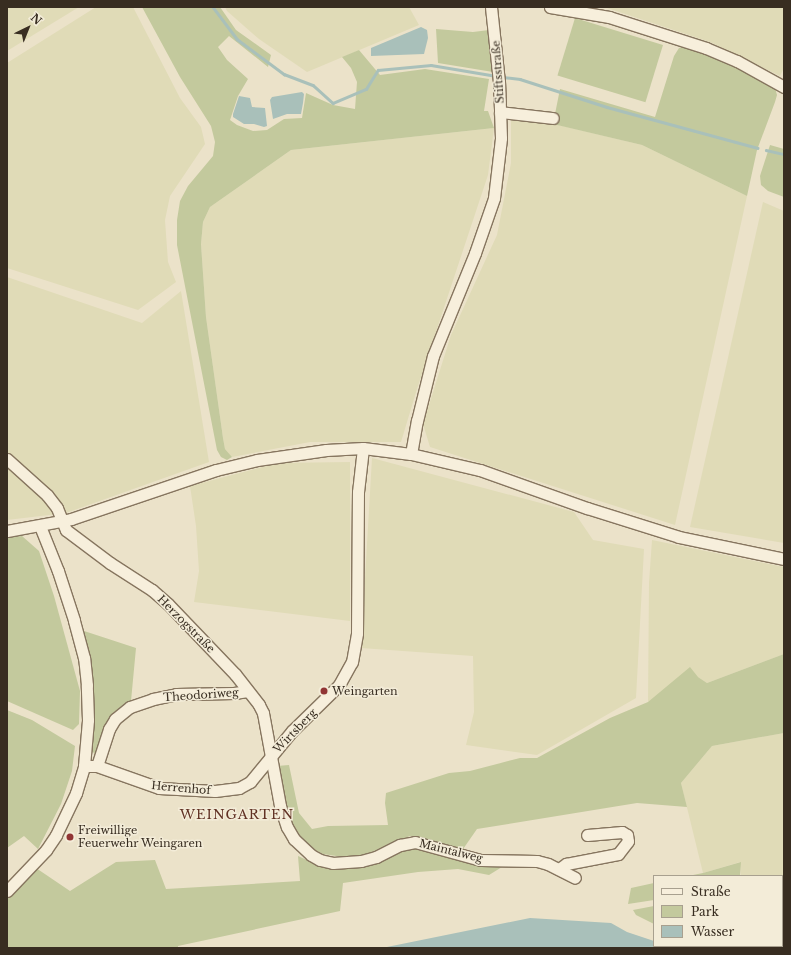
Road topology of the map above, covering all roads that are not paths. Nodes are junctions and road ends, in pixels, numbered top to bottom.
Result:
1 (491, 7) edge
2 (550, 7) edge
3 (784, 87) edge
4 (500, 112) junction
5 (553, 118) dead end
6 (363, 448) junction
7 (411, 454) junction
8 (7, 459) edge
9 (62, 521) junction
10 (40, 526) junction
11 (7, 531) edge
12 (784, 559) edge
13 (248, 691) junction
14 (270, 758) junction
15 (84, 766) junction
16 (97, 766) junction
17 (587, 835) dead end
18 (559, 869) junction
19 (575, 878) dead end
20 (7, 891) edge

1 - 4 street, Stiftsstraße
2 - 3 street
4 - 5 street
4 - 7 street, Stiftsstraße
6 - 7 street
6 - 9 street
6 - 14 street, Wirtsberg
7 - 12 street
8 - 9 street, Herzogstraße
9 - 10 street
9 - 13 street, Herzogstraße
10 - 11 street
10 - 15 street
13 - 14 street, Herzogstraße
13 - 16 street, Theodoriweg
14 - 16 street, Herrenhof
14 - 18 street, Maintalweg
15 - 16 street, Herrenhof
15 - 20 street
17 - 18 street
18 - 19 street, Maintalweg

